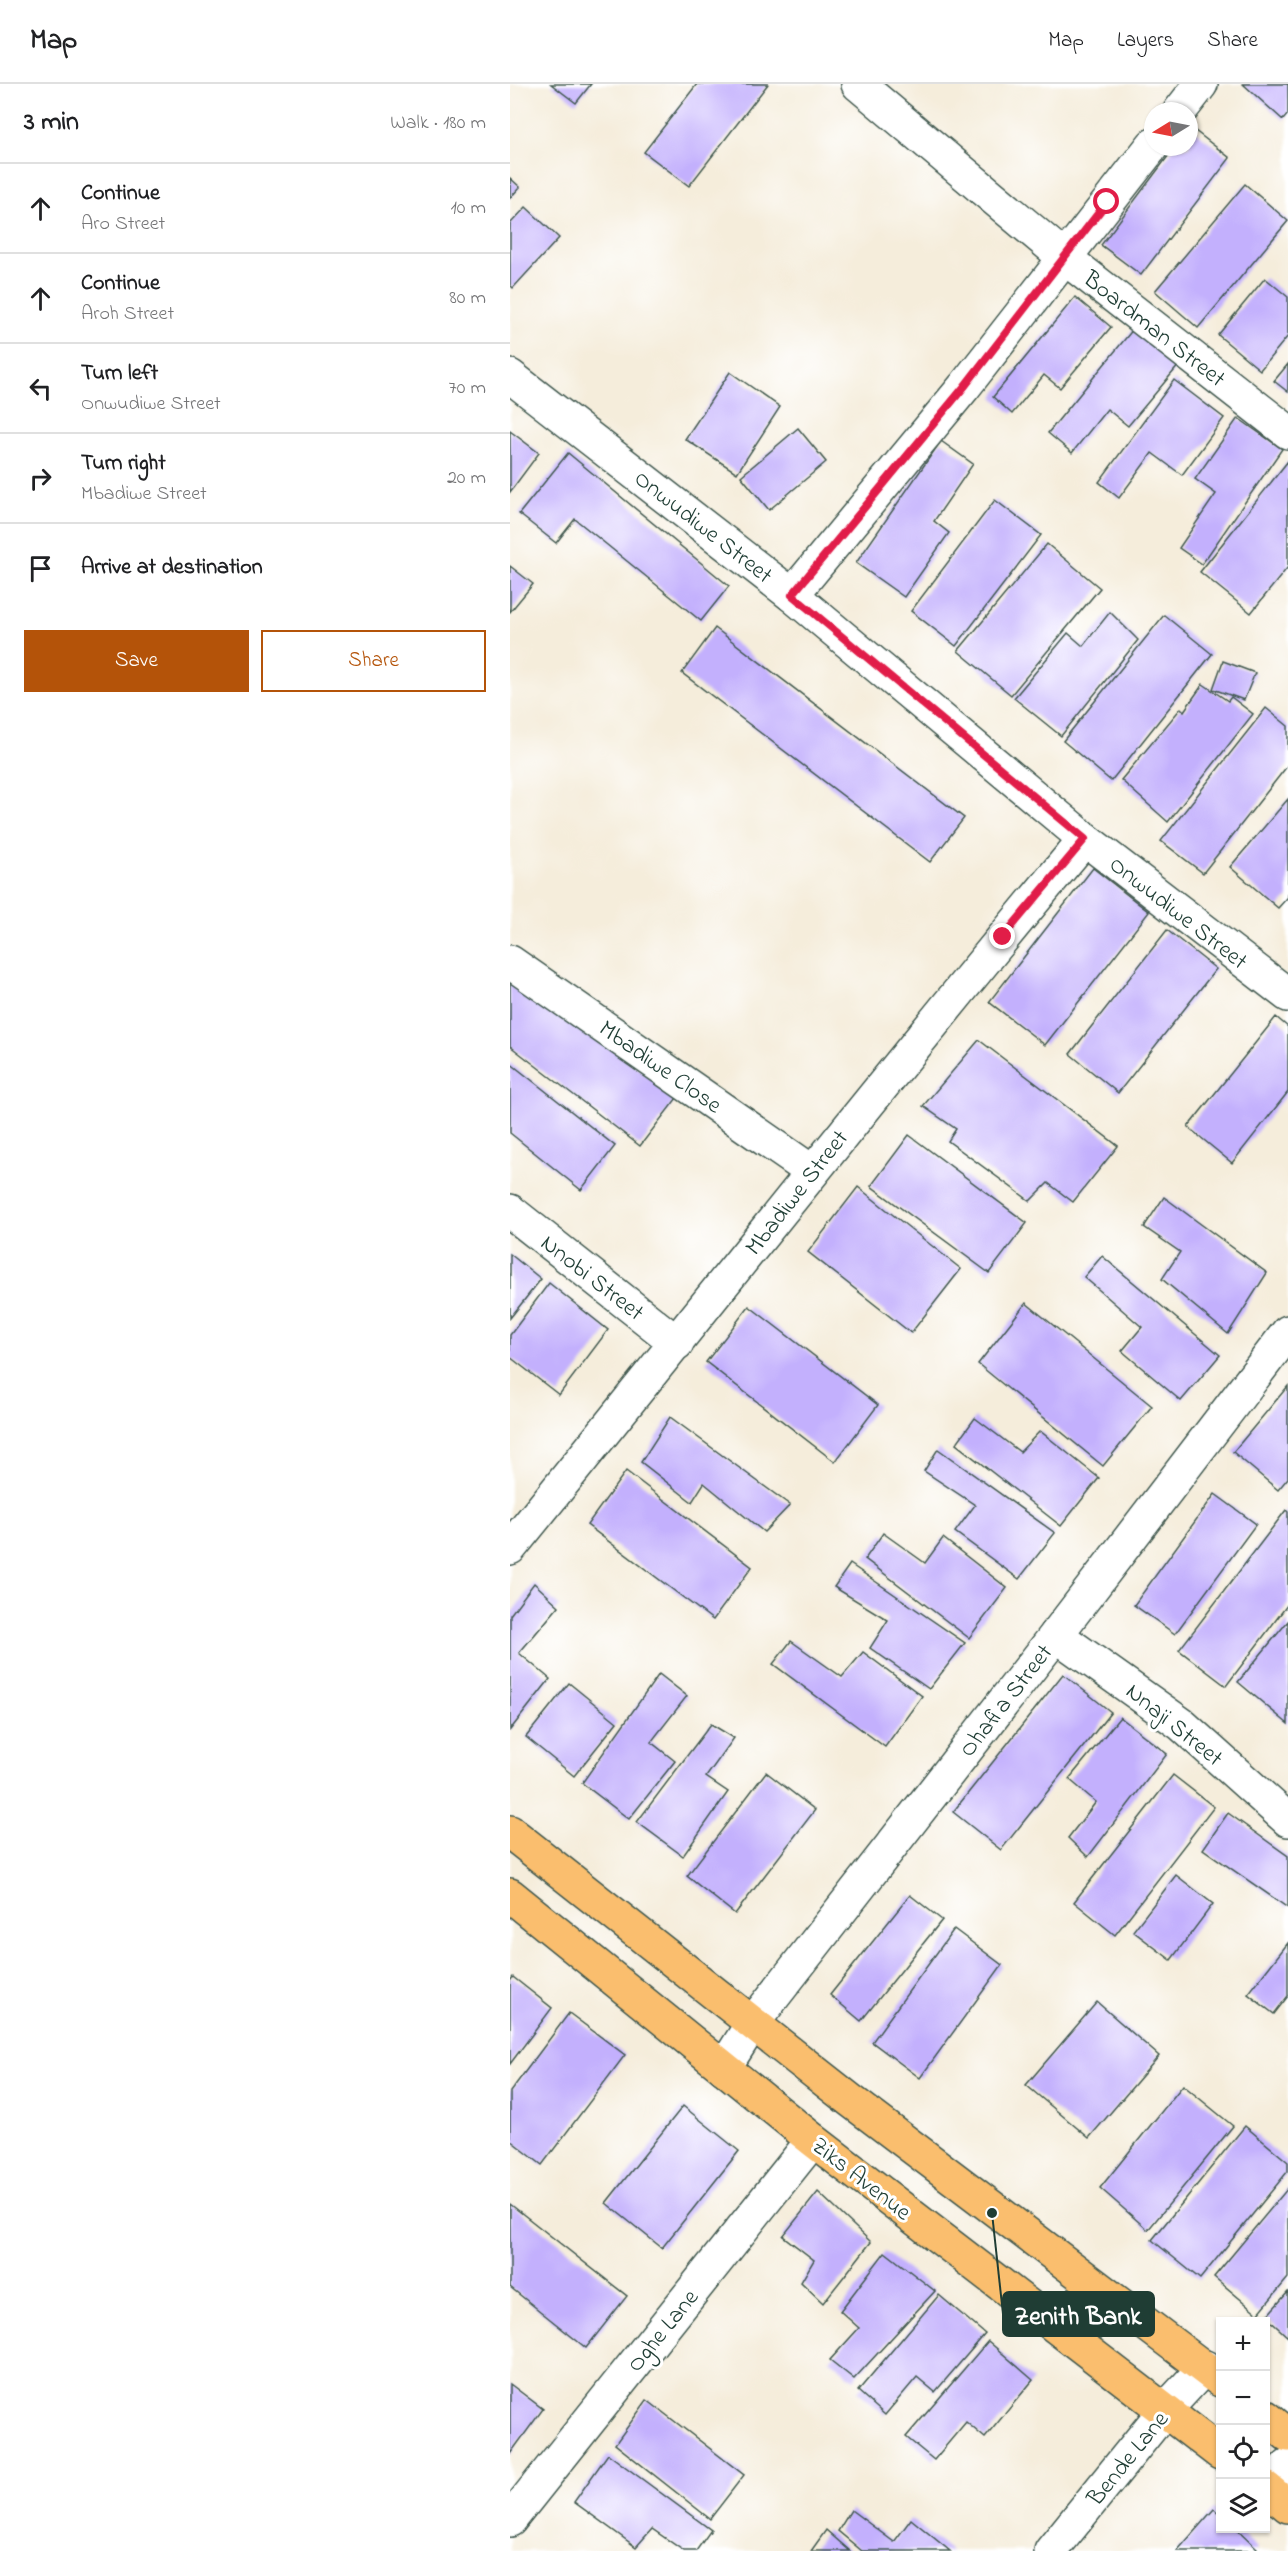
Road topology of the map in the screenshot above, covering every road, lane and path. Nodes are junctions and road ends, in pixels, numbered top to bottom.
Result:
1 (858, 84) edge
2 (1202, 84) edge
3 (1187, 102) edge
4 (1144, 156) edge
5 (1065, 258) junction
6 (510, 376) edge
7 (1288, 432) edge
8 (792, 595) junction
9 (1085, 839) junction
10 (510, 962) edge
11 (1288, 996) edge
12 (811, 1171) junction
13 (510, 1211) edge
14 (1288, 1332) edge
15 (677, 1343) junction
16 (510, 1548) edge
17 (1056, 1635) junction
18 (1288, 1820) edge
19 (510, 1832) edge
20 (510, 1895) edge
21 (752, 2024) junction
22 (724, 2068) junction
23 (813, 2140) junction
24 (1213, 2374) edge
25 (1165, 2410) junction
26 (1270, 2420) edge
27 (1288, 2435) edge
28 (1216, 2449) edge
29 (1288, 2465) edge
30 (1273, 2494) edge
31 (510, 2520) edge
32 (1051, 2551) edge

1 - 5 street, Boardman Street
2 - 3 street
4 - 5 street
5 - 7 street, Boardman Street
5 - 8 street
6 - 8 street, Onwudiwe Street
8 - 9 street, Onwudiwe Street
9 - 11 street, Onwudiwe Street
9 - 12 street, Mbadiwe Street
10 - 12 street, Mbadiwe Close
12 - 15 street, Mbadiwe Street
13 - 15 street, Nnobi Street
14 - 17 street, Ohafia Street
15 - 16 street, Mbadiwe Street
17 - 18 street, Nnaji Street
17 - 21 street, Ohafia Street
19 - 21 main road
20 - 22 main road, Ziks Avenue
21 - 22 street, Ohafia Street
21 - 24 main road
22 - 23 main road, Ziks Avenue
23 - 25 main road, Ziks Avenue
23 - 31 street, Oghe Lane
24 - 25 street, Bende Lane
25 - 28 main road, Ziks Avenue
25 - 32 street, Bende Lane
26 - 27 main road
29 - 30 street

